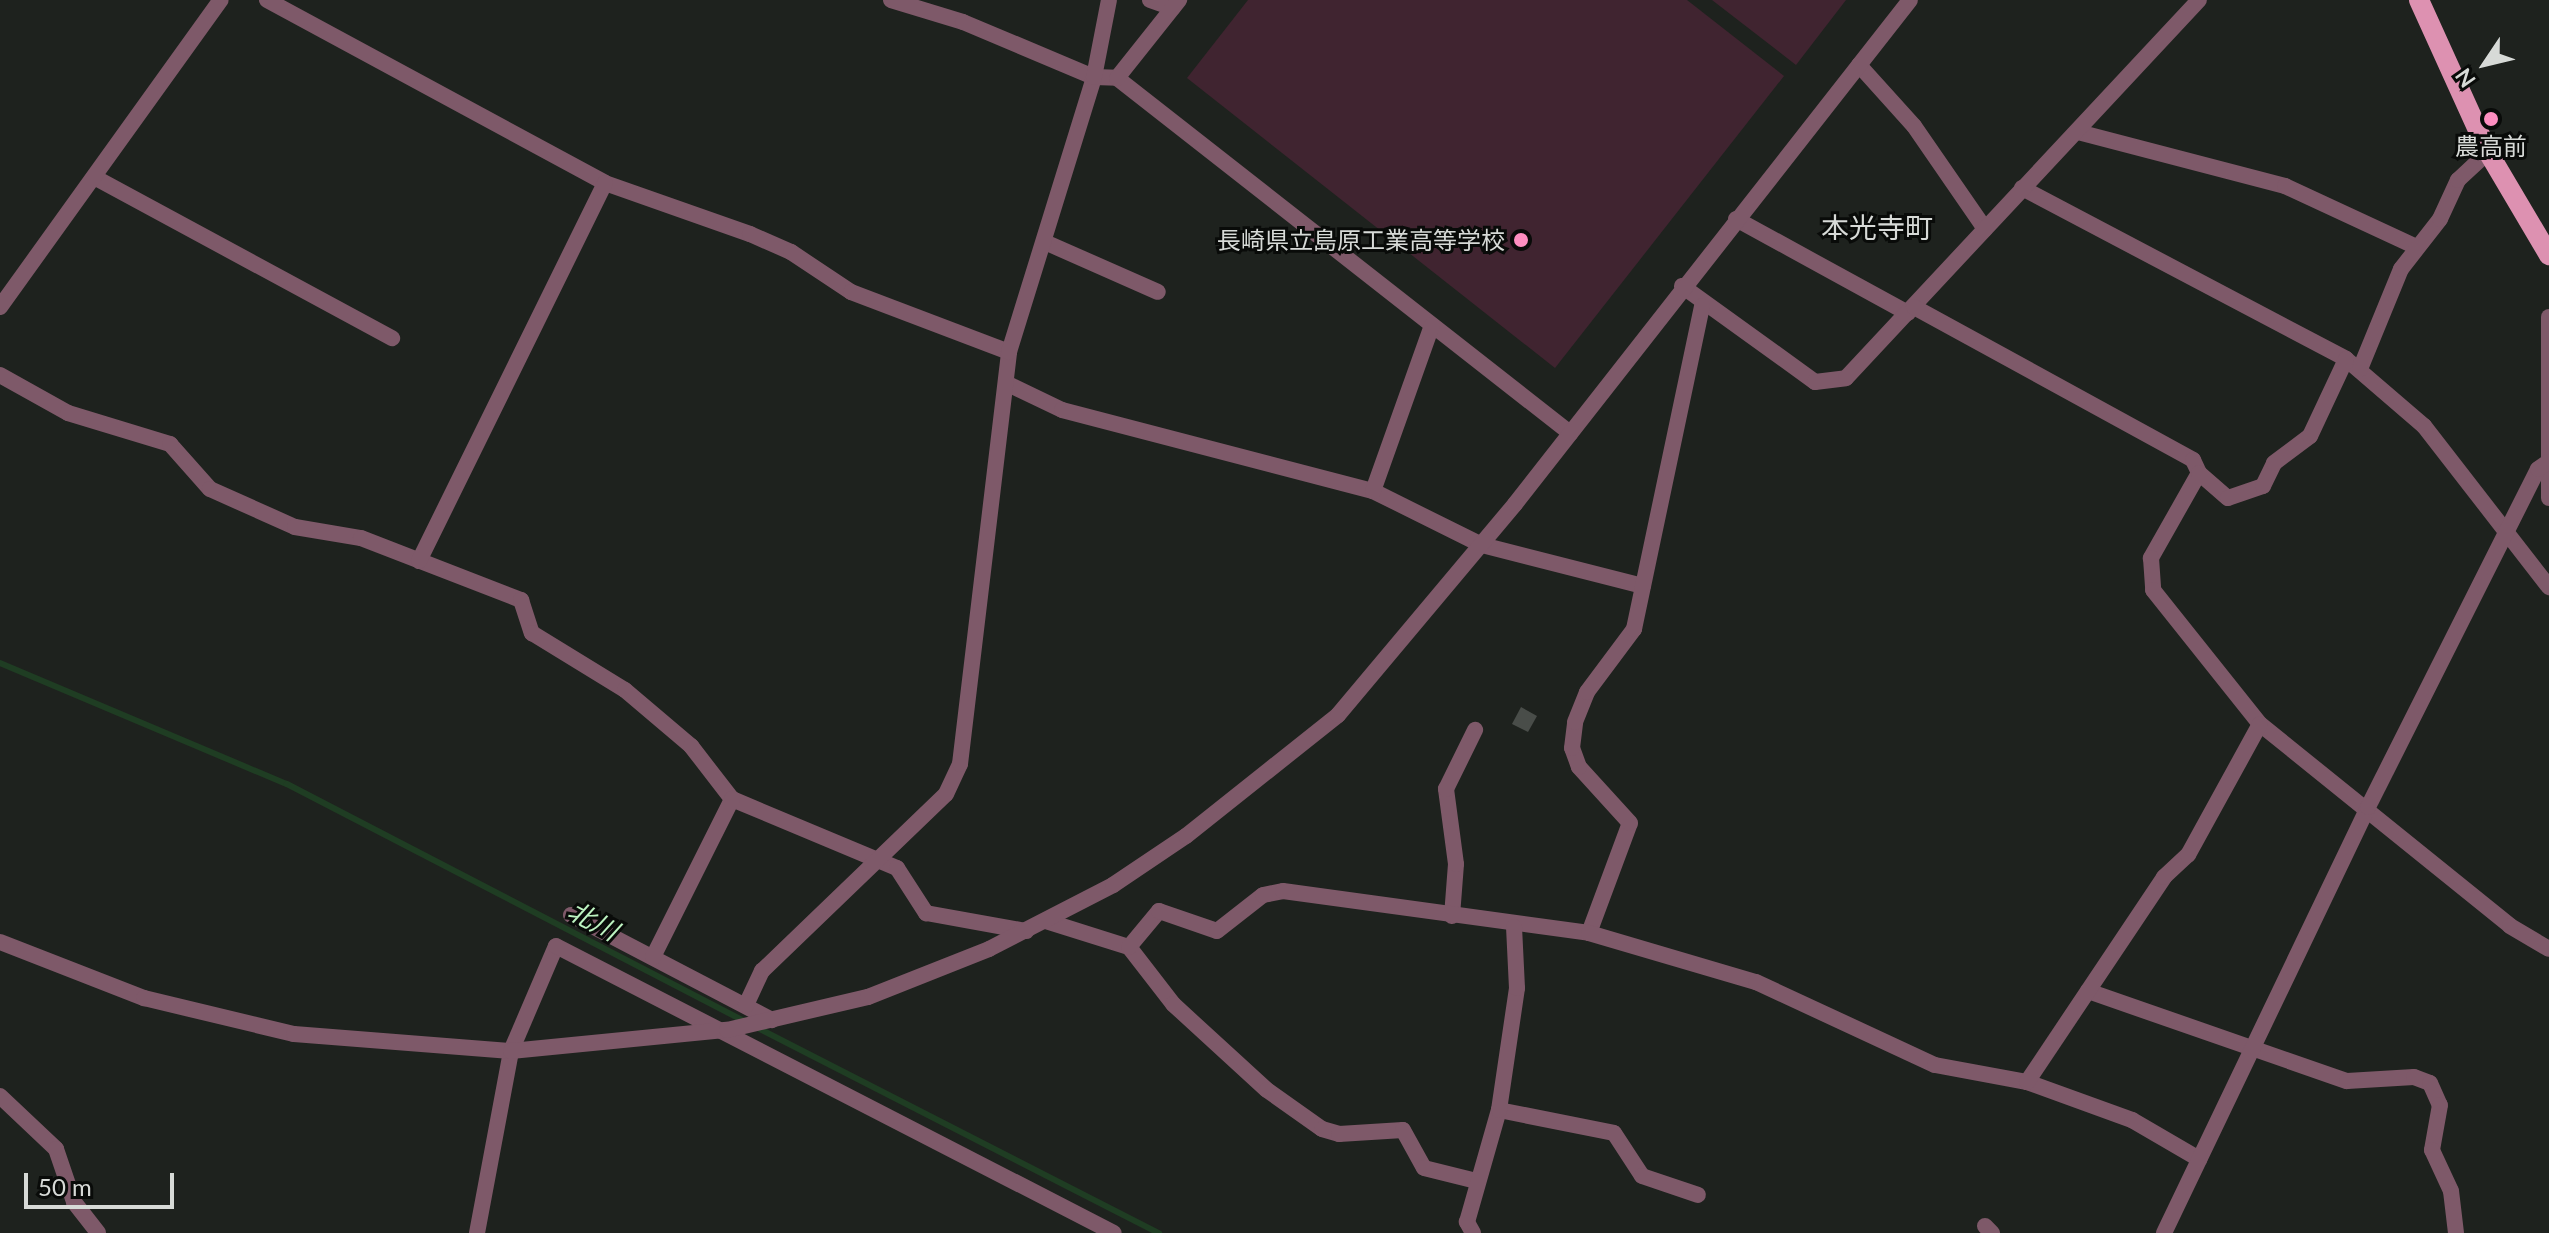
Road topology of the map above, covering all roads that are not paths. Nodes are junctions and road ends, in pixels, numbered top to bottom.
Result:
1 (221, 0) edge
2 (267, 0) edge
3 (891, 0) edge
4 (1109, 0) edge
5 (1150, 0) edge
6 (1910, 0) edge
7 (2199, 0) edge
8 (2419, 0) edge
9 (1176, 4) edge
10 (1859, 65) junction
11 (1094, 77) junction
12 (1117, 78) junction
13 (2078, 132) junction
14 (2488, 152) junction
15 (94, 177) junction
16 (605, 183) junction
17 (2022, 188) junction
18 (1736, 219) junction
19 (1985, 229) junction
20 (1047, 243) junction
21 (2414, 246) junction
22 (2549, 255) edge
23 (1682, 286) junction
24 (1158, 292) dead end
25 (1702, 306) junction
26 (0, 307) edge
27 (1911, 310) junction
28 (2549, 317) edge
29 (1432, 325) junction
30 (392, 338) dead end
31 (1009, 352) junction
32 (2353, 364) junction
33 (0, 375) edge
34 (1006, 383) junction
35 (1570, 433) junction
36 (2548, 462) edge
37 (2199, 473) junction
38 (1373, 491) junction
39 (2549, 498) edge
40 (2505, 534) junction
41 (1482, 545) junction
42 (419, 561) junction
43 (1643, 586) junction
44 (2549, 587) edge
45 (2260, 724) junction
46 (1475, 730) dead end
47 (732, 799) junction
48 (2368, 807) junction
49 (881, 862) junction
50 (571, 915) dead end
51 (1452, 916) junction
52 (1046, 921) junction
53 (1514, 927) junction
54 (1026, 931) junction
55 (1589, 933) junction
56 (0, 942) edge
57 (1129, 947) junction
58 (2549, 949) edge
59 (653, 957) junction
60 (2088, 991) junction
61 (746, 1005) junction
62 (766, 1021) junction
63 (722, 1030) junction
64 (2255, 1047) junction
65 (511, 1051) junction
66 (2027, 1082) junction
67 (0, 1096) edge
68 (1499, 1110) junction
69 (2199, 1159) junction
70 (1476, 1181) junction
71 (1698, 1195) dead end
72 (98, 1233) edge
73 (477, 1233) edge
74 (1114, 1233) edge
75 (1473, 1233) edge
76 (2164, 1233) edge
77 (2456, 1233) edge

1 - 15 street
2 - 16 street
3 - 11 street
4 - 11 street
5 - 9 street
6 - 10 street
7 - 13 street
8 - 14 main road
9 - 12 street
10 - 18 street
10 - 19 street
11 - 12 street
11 - 20 street
12 - 29 street
13 - 17 street
13 - 21 street
14 - 21 street
14 - 22 main road
15 - 26 street
15 - 30 street
16 - 31 street
16 - 42 street
17 - 19 street
17 - 32 street
18 - 23 street
18 - 27 street
19 - 27 street
20 - 24 street
20 - 31 street
21 - 32 street
23 - 25 street
23 - 35 street
25 - 27 street
25 - 43 street
27 - 37 street
28 - 36 street
29 - 35 street
29 - 38 street
31 - 34 street
32 - 37 street
32 - 40 street
33 - 42 street
34 - 38 street
34 - 49 street
35 - 41 street
36 - 39 street
36 - 40 street
37 - 45 street
38 - 41 street
40 - 44 street
40 - 48 street
41 - 43 street
41 - 52 street
42 - 47 street
43 - 55 street
45 - 48 street
45 - 60 street
46 - 51 street
47 - 49 street
47 - 59 street
48 - 58 street
48 - 64 street
49 - 54 street
49 - 61 street
50 - 59 street
51 - 53 street
51 - 57 street
52 - 54 street
52 - 57 street
53 - 55 street
53 - 68 street
54 - 62 street
55 - 66 street
56 - 65 street
57 - 70 street
59 - 61 street
60 - 64 street
60 - 66 street
61 - 62 street
62 - 63 street
63 - 65 street
63 - 65 street
63 - 74 street
64 - 69 street
64 - 77 street
65 - 73 street
66 - 69 street
67 - 72 street
68 - 70 street
68 - 71 street
69 - 76 street
70 - 75 street

